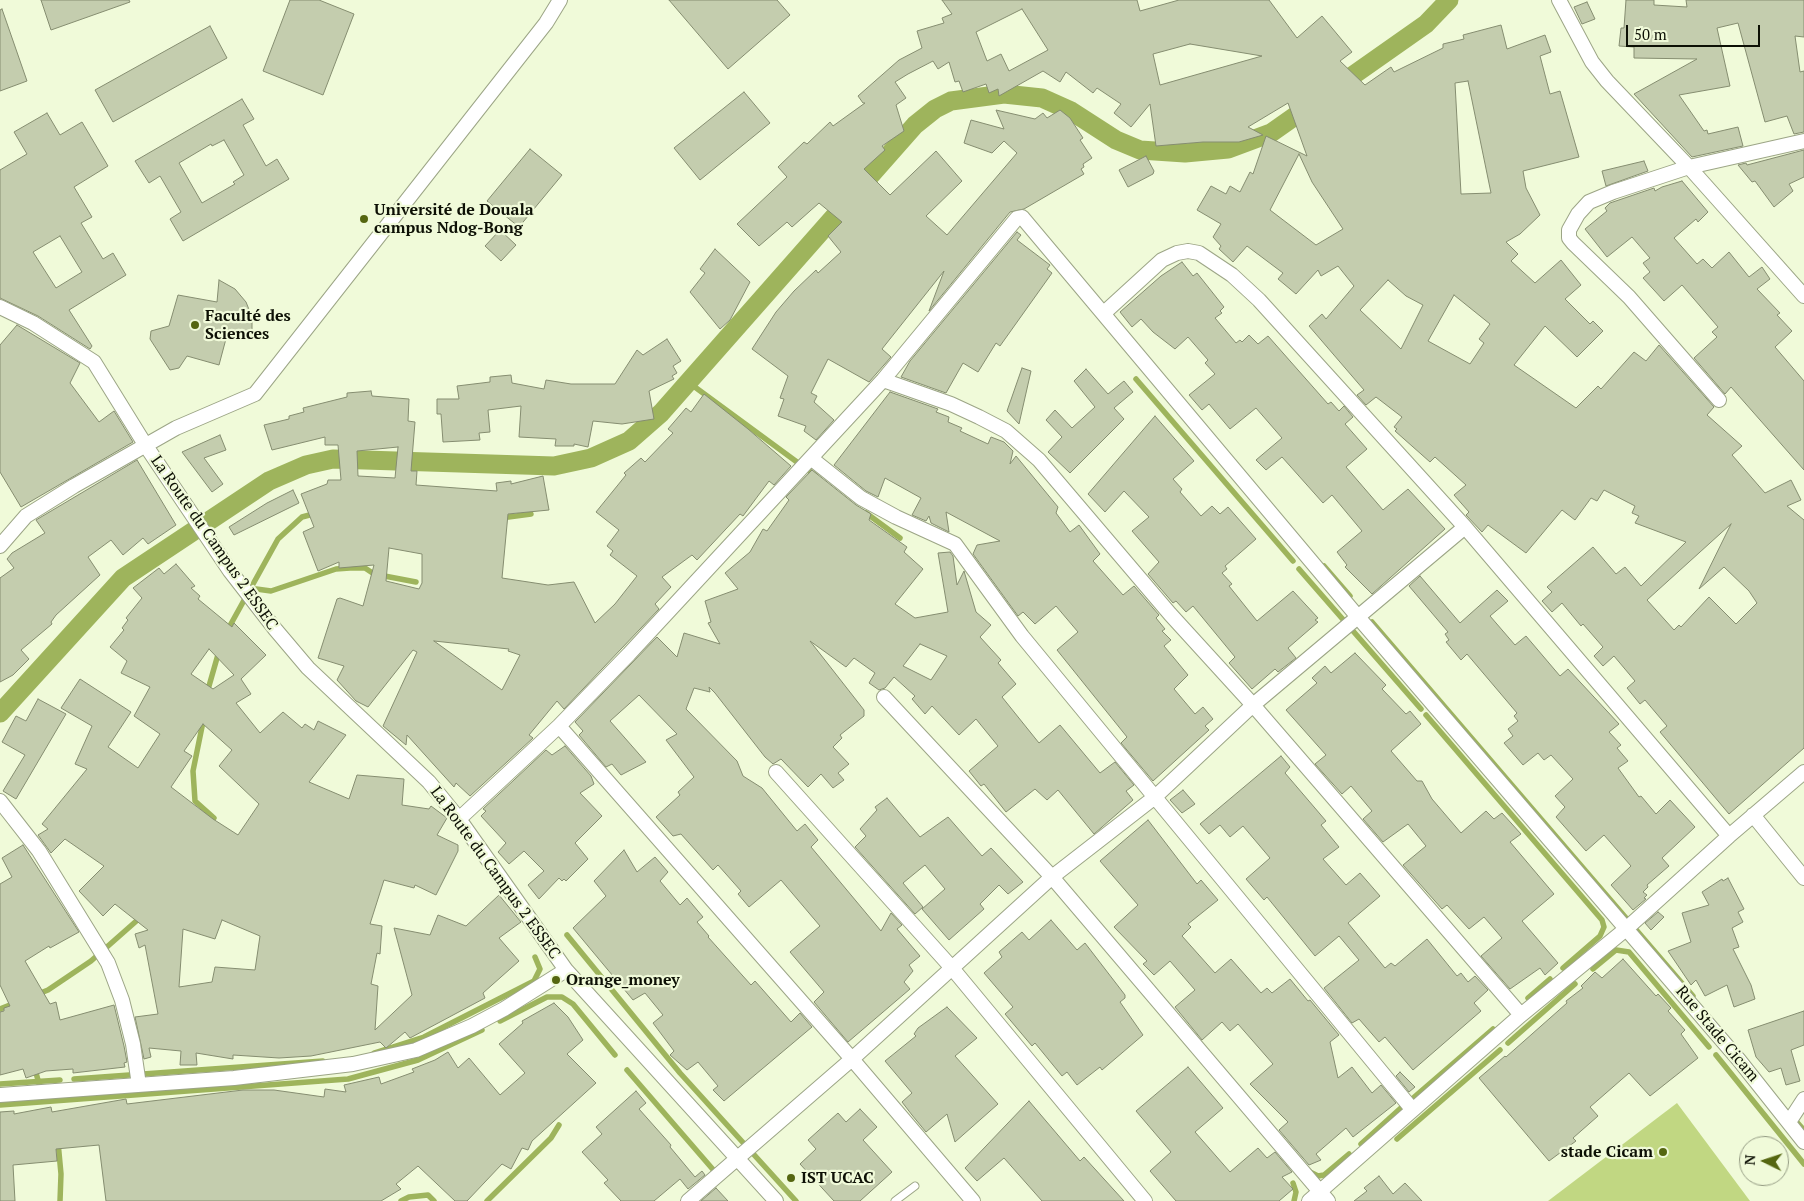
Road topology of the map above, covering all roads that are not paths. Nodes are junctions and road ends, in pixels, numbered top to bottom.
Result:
1 (560, 0) edge
2 (1559, 0) edge
3 (1804, 141) edge
4 (1689, 167) junction
5 (1804, 296) edge
6 (0, 307) edge
7 (1104, 313) junction
8 (883, 380) junction
9 (1719, 400) dead end
10 (146, 446) junction
11 (812, 459) junction
12 (1465, 527) junction
13 (0, 546) edge
14 (1358, 617) junction
15 (884, 697) dead end
16 (1253, 705) junction
17 (559, 726) junction
18 (776, 772) dead end
19 (1804, 772) edge
20 (1155, 797) junction
21 (0, 801) edge
22 (1753, 815) junction
23 (459, 819) junction
24 (1729, 836) junction
25 (1052, 877) junction
26 (1804, 878) edge
27 (1626, 929) junction
28 (952, 968) junction
29 (566, 970) junction
30 (1521, 1015) junction
31 (852, 1059) junction
32 (139, 1085) junction
33 (0, 1095) edge
34 (1804, 1099) edge
35 (1412, 1109) junction
36 (1789, 1122) junction
37 (1804, 1142) edge
38 (737, 1160) junction
39 (914, 1186) dead end
40 (1324, 1196) edge
41 (688, 1201) edge
42 (776, 1201) edge
43 (895, 1201) edge
44 (973, 1201) edge
45 (1145, 1201) edge
46 (1309, 1201) edge

1 - 10 street
2 - 4 street
3 - 4 street
4 - 5 street
4 - 9 street
6 - 10 street, La Route du Campus 2 ESSEC
7 - 8 street, Rue Stade Cicam
7 - 12 street
7 - 14 street, Rue Stade Cicam
8 - 11 street
8 - 16 street
10 - 13 street
10 - 23 street, La Route du Campus 2 ESSEC
11 - 17 street
11 - 20 street
12 - 14 street
12 - 24 street
14 - 16 street
14 - 27 street, Rue Stade Cicam
15 - 25 street
16 - 20 street
16 - 30 street
17 - 23 street
17 - 31 street
18 - 28 street
19 - 22 street
20 - 25 street
20 - 35 street
21 - 32 street
22 - 24 street
22 - 26 street
23 - 29 street, La Route du Campus 2 ESSEC
24 - 27 street
25 - 28 street
25 - 40 street
27 - 30 street
27 - 36 street, Rue Stade Cicam
28 - 31 street
28 - 45 street
29 - 32 street
29 - 38 street, La Route du Campus 2 ESSEC
30 - 35 street
31 - 38 street
31 - 44 street
32 - 33 street
34 - 36 street
35 - 40 street
36 - 37 street, Rue Stade Cicam
38 - 41 street
38 - 42 street, La Route du Campus 2 ESSEC
39 - 43 lane
40 - 46 street

